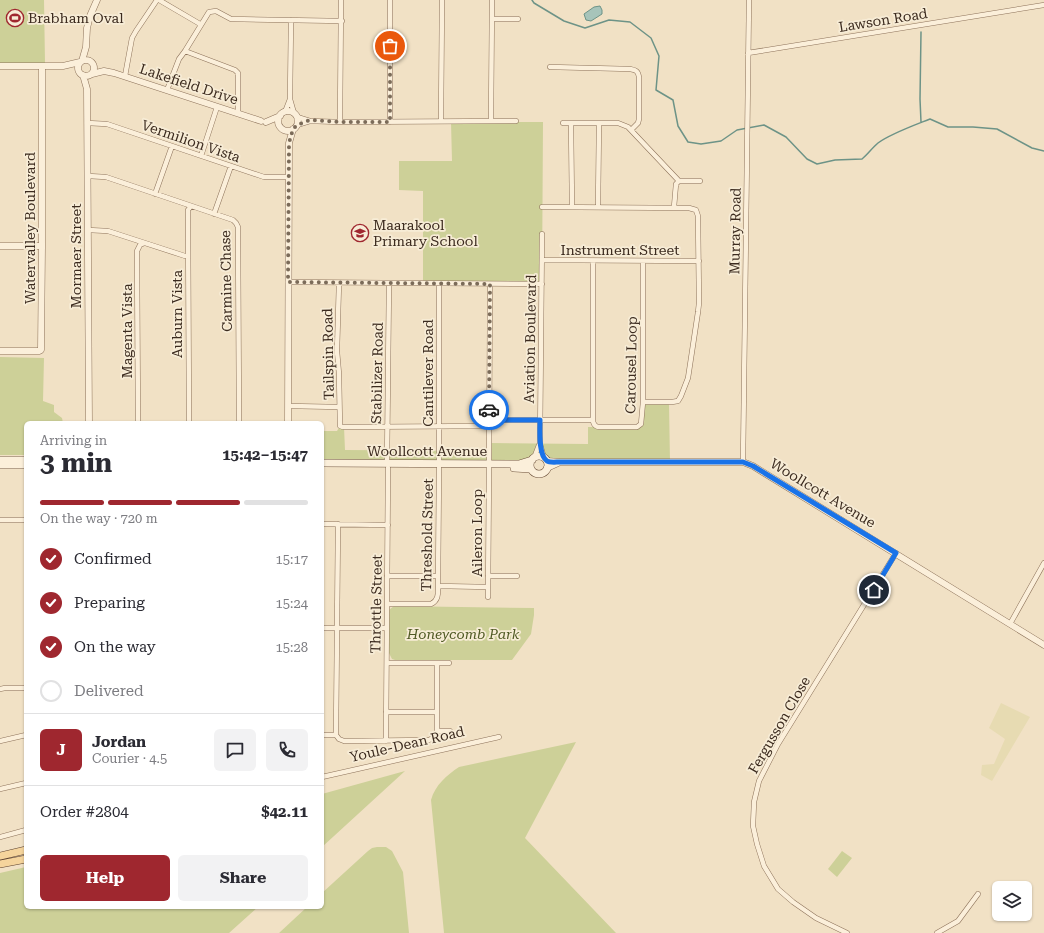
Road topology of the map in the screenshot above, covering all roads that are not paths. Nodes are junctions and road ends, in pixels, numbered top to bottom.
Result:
1 (97, 0) edge
2 (158, 0) edge
3 (342, 0) edge
4 (390, 0) edge
5 (442, 0) edge
6 (492, 0) edge
7 (749, 0) edge
8 (1044, 5) edge
9 (492, 19) junction
10 (518, 19) dead end
11 (291, 20) junction
12 (342, 20) junction
13 (200, 24) junction
14 (86, 47) junction
15 (185, 51) junction
16 (748, 53) junction
17 (81, 62) junction
18 (92, 63) junction
19 (0, 66) edge
20 (42, 66) junction
21 (63, 66) junction
22 (550, 67) dead end
23 (104, 71) junction
24 (81, 73) junction
25 (92, 74) junction
26 (125, 76) junction
27 (87, 89) junction
28 (167, 90) junction
29 (290, 99) junction
30 (217, 107) junction
31 (238, 113) junction
32 (282, 114) junction
33 (296, 115) junction
34 (310, 120) junction
35 (263, 121) junction
36 (441, 121) junction
37 (491, 121) junction
38 (516, 121) dead end
39 (340, 122) junction
40 (390, 122) junction
41 (87, 123) junction
42 (563, 123) dead end
43 (571, 123) junction
44 (599, 123) junction
45 (281, 127) junction
46 (295, 127) junction
47 (631, 130) junction
48 (289, 143) junction
49 (172, 146) junction
50 (201, 156) junction
51 (231, 166) junction
52 (88, 176) junction
53 (289, 177) junction
54 (679, 180) junction
55 (700, 181) dead end
56 (156, 194) junction
57 (191, 206) junction
58 (542, 207) dead end
59 (572, 207) junction
60 (598, 207) junction
61 (674, 207) junction
62 (214, 214) junction
63 (88, 230) junction
64 (542, 234) dead end
65 (144, 243) junction
66 (0, 246) edge
67 (42, 246) junction
68 (188, 256) junction
69 (542, 260) junction
70 (593, 261) junction
71 (699, 261) junction
72 (643, 262) junction
73 (288, 282) junction
74 (339, 282) junction
75 (389, 283) junction
76 (440, 283) junction
77 (490, 284) junction
78 (542, 284) junction
79 (0, 351) edge
80 (643, 402) junction
81 (288, 406) junction
82 (339, 407) junction
83 (489, 420) junction
84 (540, 420) junction
85 (593, 420) junction
86 (89, 421) edge
87 (138, 421) edge
88 (189, 421) edge
89 (239, 421) edge
90 (288, 421) edge
91 (439, 426) junction
92 (489, 426) junction
93 (387, 427) junction
94 (540, 444) junction
95 (533, 459) junction
96 (0, 460) edge
97 (24, 460) edge
98 (546, 462) junction
99 (743, 462) junction
100 (324, 463) edge
101 (0, 465) edge
102 (24, 465) edge
103 (388, 466) junction
104 (439, 466) junction
105 (489, 466) junction
106 (324, 468) edge
107 (531, 469) junction
108 (0, 520) edge
109 (24, 520) edge
110 (324, 524) edge
111 (338, 524) junction
112 (388, 525) junction
113 (896, 553) junction
114 (1044, 563) edge
115 (387, 576) junction
116 (438, 576) junction
117 (488, 576) junction
118 (516, 576) dead end
119 (438, 586) junction
120 (488, 587) junction
121 (488, 597) dead end
122 (387, 604) junction
123 (1010, 624) junction
124 (324, 628) edge
125 (337, 628) junction
126 (386, 628) junction
127 (1044, 645) edge
128 (387, 663) junction
129 (448, 663) dead end
130 (437, 664) junction
131 (24, 688) edge
132 (0, 689) edge
133 (386, 712) junction
134 (437, 712) junction
135 (437, 731) junction
136 (450, 731) dead end
137 (24, 735) edge
138 (324, 735) edge
139 (336, 735) junction
140 (499, 737) dead end
141 (0, 741) edge
142 (386, 741) junction
143 (324, 777) edge
144 (24, 783) edge
145 (0, 789) edge
146 (24, 831) edge
147 (0, 837) edge
148 (24, 850) edge
149 (0, 856) edge
150 (24, 859) edge
151 (0, 864) edge
152 (978, 894) dead end
153 (847, 933) edge
154 (937, 933) edge

1 - 14 street
2 - 13 street
2 - 26 street
3 - 12 street
4 - 40 street
5 - 36 street
6 - 9 street
7 - 16 street, Murray Road
8 - 16 street, Lawson Road
9 - 10 street
9 - 37 street
11 - 12 street
11 - 13 street
11 - 29 street
12 - 39 street
13 - 15 street
14 - 17 street
14 - 18 street
15 - 28 street
15 - 31 street
16 - 99 street, Murray Road
17 - 18 street
17 - 21 street
17 - 24 street
18 - 23 street, Lakefield Drive
18 - 25 street
19 - 20 street
20 - 21 street
20 - 67 street, Watervalley Boulevard
21 - 24 street
22 - 47 street
23 - 25 street, Lakefield Drive
23 - 26 street, Lakefield Drive
24 - 25 street
24 - 27 street, Mormaer Street
25 - 27 street, Mormaer Street
26 - 28 street, Lakefield Drive
27 - 41 street, Mormaer Street
28 - 30 street, Lakefield Drive
29 - 32 street
29 - 33 street
30 - 31 street, Lakefield Drive
30 - 50 street
31 - 35 street, Lakefield Drive
32 - 33 street
32 - 35 street
32 - 45 street
33 - 34 street
33 - 46 street
34 - 39 street
34 - 46 street
35 - 45 street, Lakefield Drive
36 - 37 street
36 - 40 street
37 - 38 street
39 - 40 street
41 - 49 street, Vermilion Vista
41 - 52 street, Mormaer Street
42 - 43 street
43 - 44 street
43 - 59 street
44 - 47 street
44 - 60 street
45 - 46 street
45 - 48 street
46 - 48 street
47 - 54 street
48 - 53 street
49 - 50 street, Vermilion Vista
49 - 56 street
50 - 51 street, Vermilion Vista
51 - 53 street, Vermilion Vista
51 - 62 street
52 - 56 street, Carmine Chase
52 - 63 street, Mormaer Street
53 - 73 street
54 - 55 street
54 - 61 street
56 - 57 street, Carmine Chase
57 - 62 street, Carmine Chase
57 - 68 street, Auburn Vista
58 - 59 street
59 - 60 street
60 - 61 street
61 - 71 street
62 - 89 street, Carmine Chase
63 - 65 street
63 - 86 street, Mormaer Street
64 - 69 street, Aviation Boulevard
65 - 68 street
65 - 87 street, Magenta Vista
66 - 67 street
67 - 79 street, Watervalley Boulevard
68 - 88 street, Auburn Vista
69 - 70 street, Instrument Street
69 - 78 street, Aviation Boulevard
70 - 72 street, Instrument Street
70 - 85 street
71 - 72 street, Instrument Street
71 - 80 street
72 - 80 street, Carousel Loop
73 - 74 street
73 - 81 street
74 - 75 street
74 - 82 street, Tailspin Road
75 - 76 street
75 - 93 street, Stabilizer Road
76 - 77 street
76 - 91 street, Cantilever Road
77 - 78 street
77 - 83 street, Aileron Loop
78 - 84 street, Aviation Boulevard
80 - 85 street, Carousel Loop
81 - 82 street
81 - 90 street
82 - 93 street, Tailspin Road
83 - 84 street
83 - 92 street, Aileron Loop
84 - 85 street
84 - 94 street, Aviation Boulevard
91 - 92 street
91 - 93 street
91 - 104 street, Cantilever Road
92 - 105 street, Aileron Loop
93 - 103 street, Stabilizer Road
94 - 95 street, Aviation Boulevard
94 - 98 street, Aviation Boulevard
95 - 98 main road, Woollcott Avenue
95 - 105 main road, Woollcott Avenue
95 - 107 main road
96 - 97 main road
98 - 99 street, Woollcott Avenue
98 - 107 main road, Woollcott Avenue
99 - 113 street, Woollcott Avenue
100 - 103 main road, Woollcott Avenue
101 - 102 main road
103 - 104 main road, Woollcott Avenue
103 - 106 main road, Woollcott Avenue
103 - 112 street, Throttle Street
104 - 105 main road, Woollcott Avenue
104 - 116 street, Threshold Street
105 - 107 main road, Woollcott Avenue
105 - 117 street, Aileron Loop
108 - 109 street
110 - 111 street
111 - 112 street
111 - 125 street
112 - 115 street, Throttle Street
113 - 123 street, Woollcott Avenue
113 - 153 street, Fergusson Close
114 - 123 street
115 - 116 street
115 - 122 street, Throttle Street
116 - 119 street, Threshold Street
117 - 118 street
117 - 120 street, Aileron Loop
119 - 120 street
119 - 122 street, Threshold Street
120 - 121 street, Aileron Loop
122 - 126 street, Throttle Street
123 - 127 street, Woollcott Avenue
124 - 125 street
125 - 126 street
125 - 139 street
126 - 128 street, Throttle Street
128 - 130 street
128 - 133 street, Throttle Street
129 - 130 street
130 - 134 street
131 - 132 street
133 - 134 street
133 - 142 street, Throttle Street
134 - 135 street
135 - 136 street
135 - 142 street
137 - 141 street
138 - 139 street
139 - 142 street
140 - 143 street, Youle-Dean Road
144 - 145 street
146 - 147 street
148 - 149 main road
150 - 151 main road
152 - 154 street

